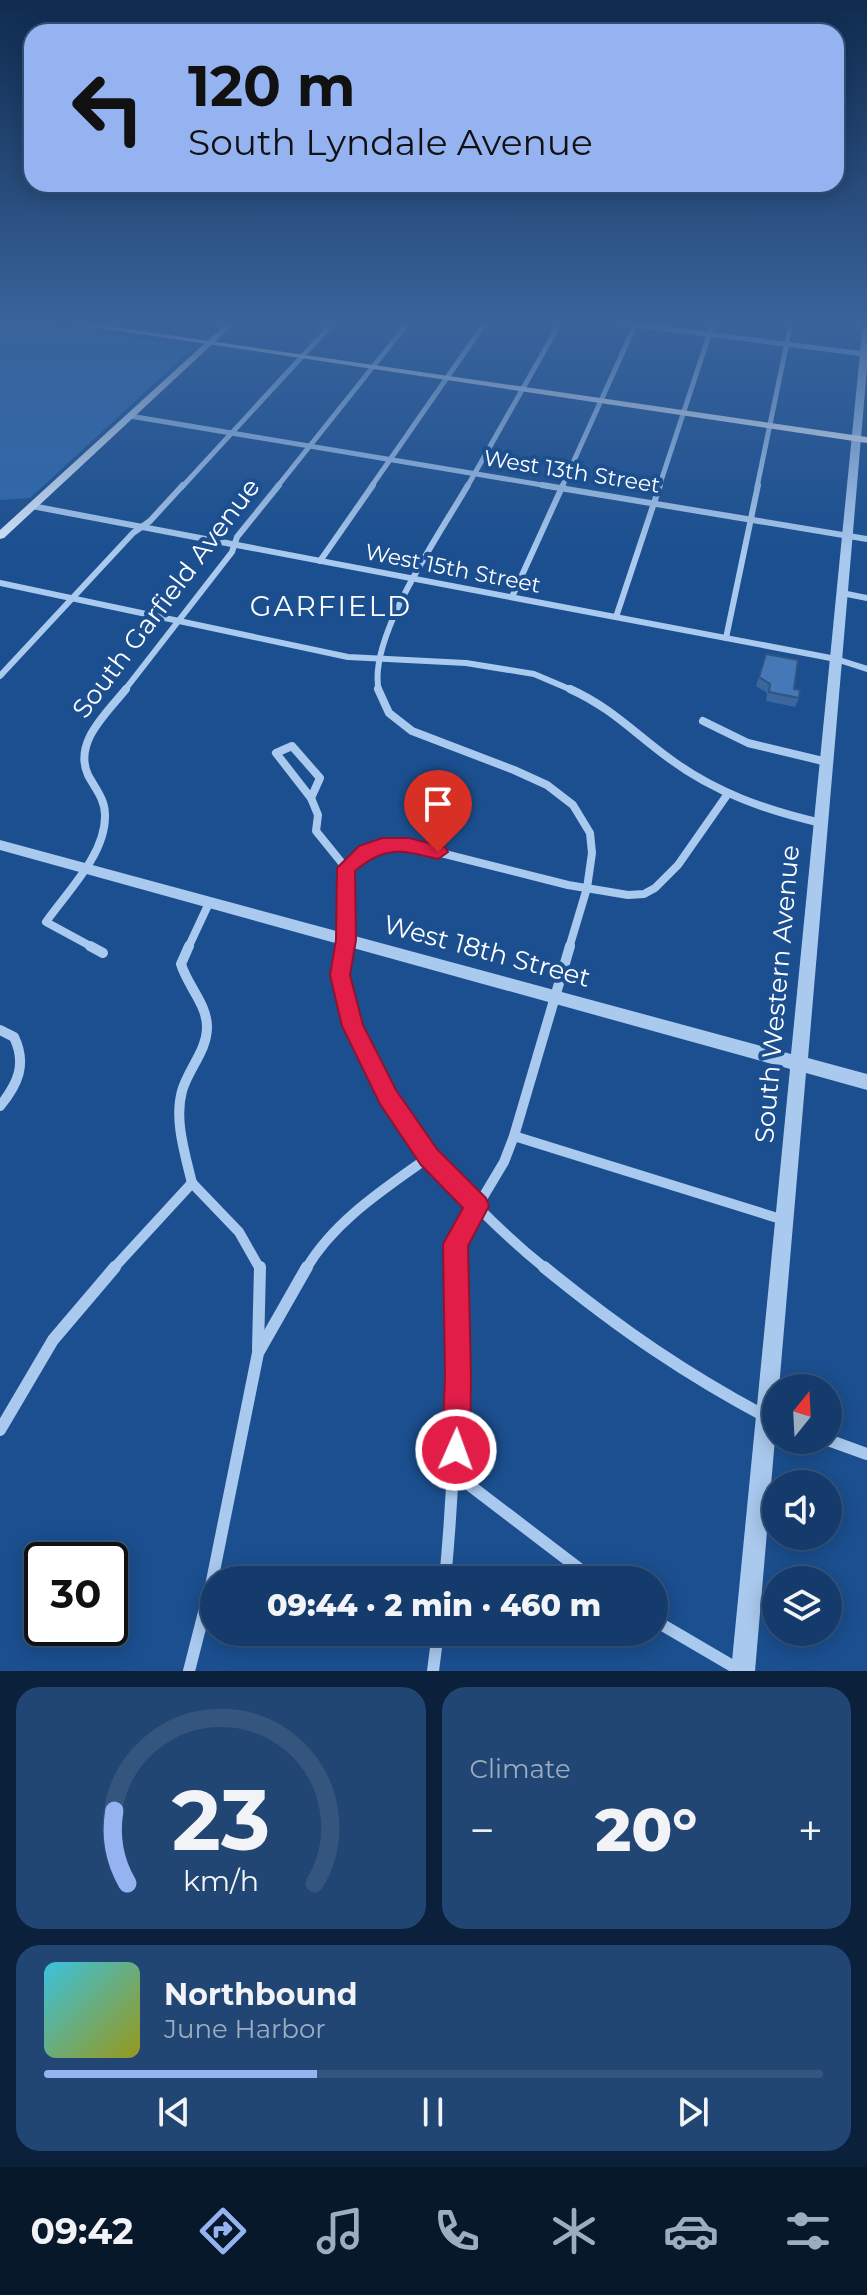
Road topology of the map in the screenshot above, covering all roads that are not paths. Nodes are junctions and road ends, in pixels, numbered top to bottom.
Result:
1 (146, 401) edge
2 (260, 401) edge
3 (345, 401) edge
4 (431, 401) edge
5 (515, 401) edge
6 (600, 401) joint
7 (689, 401) edge
8 (776, 401) edge
9 (864, 401) edge
10 (685, 413) junction
11 (130, 416) junction
12 (771, 426) junction
13 (231, 433) junction
14 (862, 440) edge
15 (310, 446) junction
16 (391, 460) junction
17 (475, 473) junction
18 (562, 487) junction
19 (655, 503) junction
20 (32, 506) junction
21 (751, 519) junction
22 (142, 527) junction
23 (847, 535) junction
24 (0, 536) edge
25 (867, 539) edge
26 (235, 545) junction
27 (320, 561) junction
28 (415, 579) junction
29 (0, 583) edge
30 (842, 593) junction
31 (512, 597) junction
32 (71, 598) junction
33 (867, 598) edge
34 (616, 617) junction
35 (176, 621) junction
36 (726, 638) junction
37 (836, 659) junction
38 (379, 660) junction
39 (867, 669) edge
40 (0, 676) edge
41 (703, 721) dead end
42 (827, 762) junction
43 (727, 795) junction
44 (311, 798) junction
45 (821, 823) junction
46 (0, 845) edge
47 (83, 868) junction
48 (346, 868) junction
49 (587, 888) junction
50 (209, 903) junction
51 (346, 940) junction
52 (103, 953) dead end
53 (556, 997) junction
54 (0, 1030) edge
55 (799, 1063) junction
56 (867, 1082) edge
57 (0, 1106) edge
58 (514, 1136) junction
59 (429, 1157) junction
60 (192, 1183) junction
61 (477, 1206) junction
62 (785, 1221) junction
63 (258, 1353) junction
64 (775, 1374) edge
65 (762, 1415) edge
66 (0, 1430) edge
67 (842, 1445) edge
68 (768, 1454) edge
69 (867, 1454) edge
70 (455, 1474) junction
71 (446, 1566) edge
72 (576, 1566) edge
73 (668, 1628) edge
74 (436, 1646) edge
75 (189, 1671) edge
76 (433, 1671) edge
77 (742, 1671) edge

1 - 11 main road
2 - 13 street
3 - 15 street, South Garfield Avenue
4 - 16 street
5 - 17 street
6 - 10 main road
6 - 18 street
7 - 10 street
8 - 12 street
9 - 14 street, South Western Avenue
10 - 12 main road
10 - 19 street
11 - 13 street, West 13th Street
11 - 20 main road
12 - 14 main road
12 - 21 street
13 - 15 street, West 13th Street
13 - 22 street
14 - 23 street, South Western Avenue
15 - 16 street, West 13th Street
15 - 26 street, South Garfield Avenue
16 - 17 street, West 13th Street
16 - 27 street
17 - 18 street, West 13th Street
17 - 28 street
18 - 19 street, West 13th Street
18 - 31 street
19 - 21 street, West 13th Street
19 - 34 street
20 - 22 street, West 15th Street
20 - 24 main road
21 - 23 street, West 13th Street
21 - 36 street
22 - 26 street, West 15th Street
22 - 32 street
23 - 25 street, West 13th Street
23 - 30 street, South Western Avenue
26 - 27 street, West 15th Street
26 - 35 street, South Garfield Avenue
27 - 28 street, West 15th Street
28 - 31 street, West 15th Street
28 - 38 street
29 - 32 street
30 - 33 street
30 - 37 street, South Western Avenue
31 - 34 street, West 15th Street
32 - 35 street
32 - 40 street
34 - 36 street, West 15th Street
35 - 38 street
35 - 47 street, South Garfield Avenue
36 - 37 street, West 15th Street
37 - 39 street, West 15th Street
37 - 42 street, South Western Avenue
38 - 43 street
38 - 49 street
41 - 42 street
42 - 45 street, South Western Avenue
43 - 45 street
43 - 49 street
44 - 44 street
44 - 48 street
45 - 55 street, South Western Avenue
46 - 47 street, West 18th Street
47 - 50 street, West 18th Street
47 - 52 street, South Garfield Avenue
48 - 49 street
48 - 51 street
49 - 53 street
50 - 51 street, West 18th Street
50 - 60 street
51 - 53 street, West 18th Street
51 - 59 street
53 - 55 street, West 18th Street
53 - 58 street
54 - 57 street
55 - 56 street, West 18th Street
55 - 62 street, South Western Avenue
58 - 61 street
58 - 62 street
59 - 61 street
59 - 63 street
60 - 63 street
60 - 66 street
61 - 65 street
61 - 70 street
62 - 64 street, South Western Avenue
63 - 75 street
67 - 69 street
68 - 77 street, South Western Avenue
70 - 71 street
70 - 72 street
73 - 77 street
74 - 76 street

